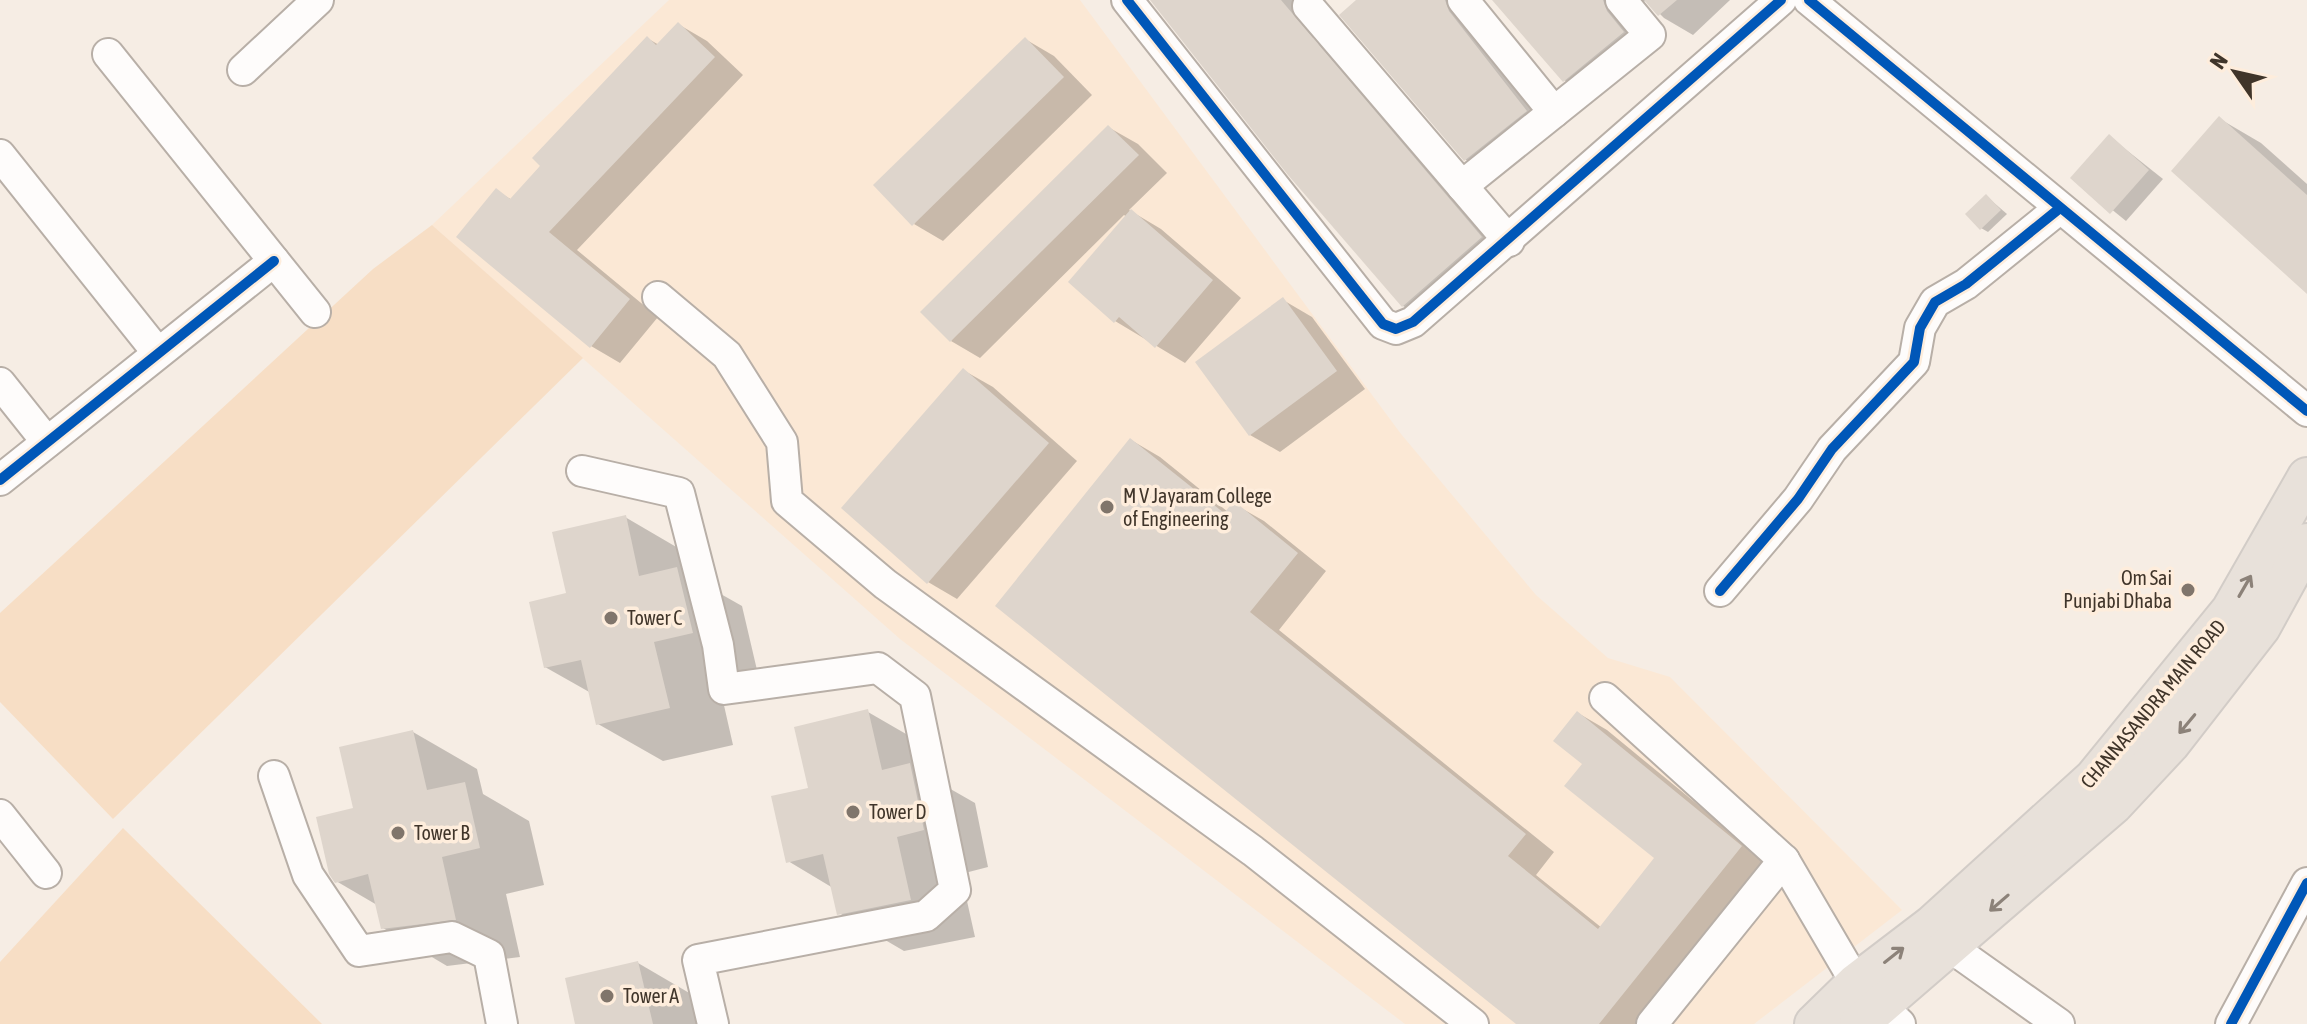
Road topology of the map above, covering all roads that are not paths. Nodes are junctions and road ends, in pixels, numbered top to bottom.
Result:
1 (318, 0) edge
2 (1127, 0) edge
3 (1463, 0) edge
4 (1621, 0) edge
5 (1781, 0) edge
6 (1809, 0) edge
7 (1309, 2) edge
8 (108, 54) dead end
9 (243, 70) dead end
10 (1554, 112) junction
11 (0, 155) edge
12 (1462, 186) junction
13 (2060, 208) junction
14 (1509, 241) junction
15 (274, 261) junction
16 (658, 297) dead end
17 (315, 312) dead end
18 (158, 353) junction
19 (0, 383) edge
20 (2307, 411) edge
21 (47, 442) junction
22 (582, 471) dead end
23 (2307, 477) edge
24 (0, 480) edge
25 (2307, 543) edge
26 (1720, 591) dead end
27 (2205, 673) junction
28 (1605, 698) dead end
29 (274, 776) dead end
30 (0, 815) edge
31 (1784, 860) junction
32 (46, 873) dead end
33 (2307, 883) edge
34 (1949, 946) junction
35 (1874, 1009) edge
36 (502, 1024) edge
37 (713, 1024) edge
38 (1473, 1024) edge
39 (1652, 1024) edge
40 (1814, 1024) edge
41 (2059, 1024) edge
42 (2231, 1024) edge

1 - 9 street
2 - 14 street
3 - 10 street
4 - 10 street
5 - 14 street
6 - 13 street
7 - 12 street
8 - 15 street
10 - 12 street
11 - 18 street
12 - 14 street
13 - 20 street
13 - 26 street
15 - 17 street
15 - 18 street
16 - 38 street
18 - 21 street
19 - 21 street
21 - 24 street
22 - 37 street
27 -> 23 main road, CHANNASANDRA MAIN ROAD
25 - 27 main road, CHANNASANDRA MAIN ROAD
27 -> 34 main road, CHANNASANDRA MAIN ROAD
35 -> 27 main road, CHANNASANDRA MAIN ROAD
28 - 31 street
29 - 36 street
30 - 32 street
31 - 35 street
31 - 39 street
33 - 42 street
34 - 35 main road, CHANNASANDRA MAIN ROAD
34 - 41 street
35 - 40 main road, CHANNASANDRA MAIN ROAD

